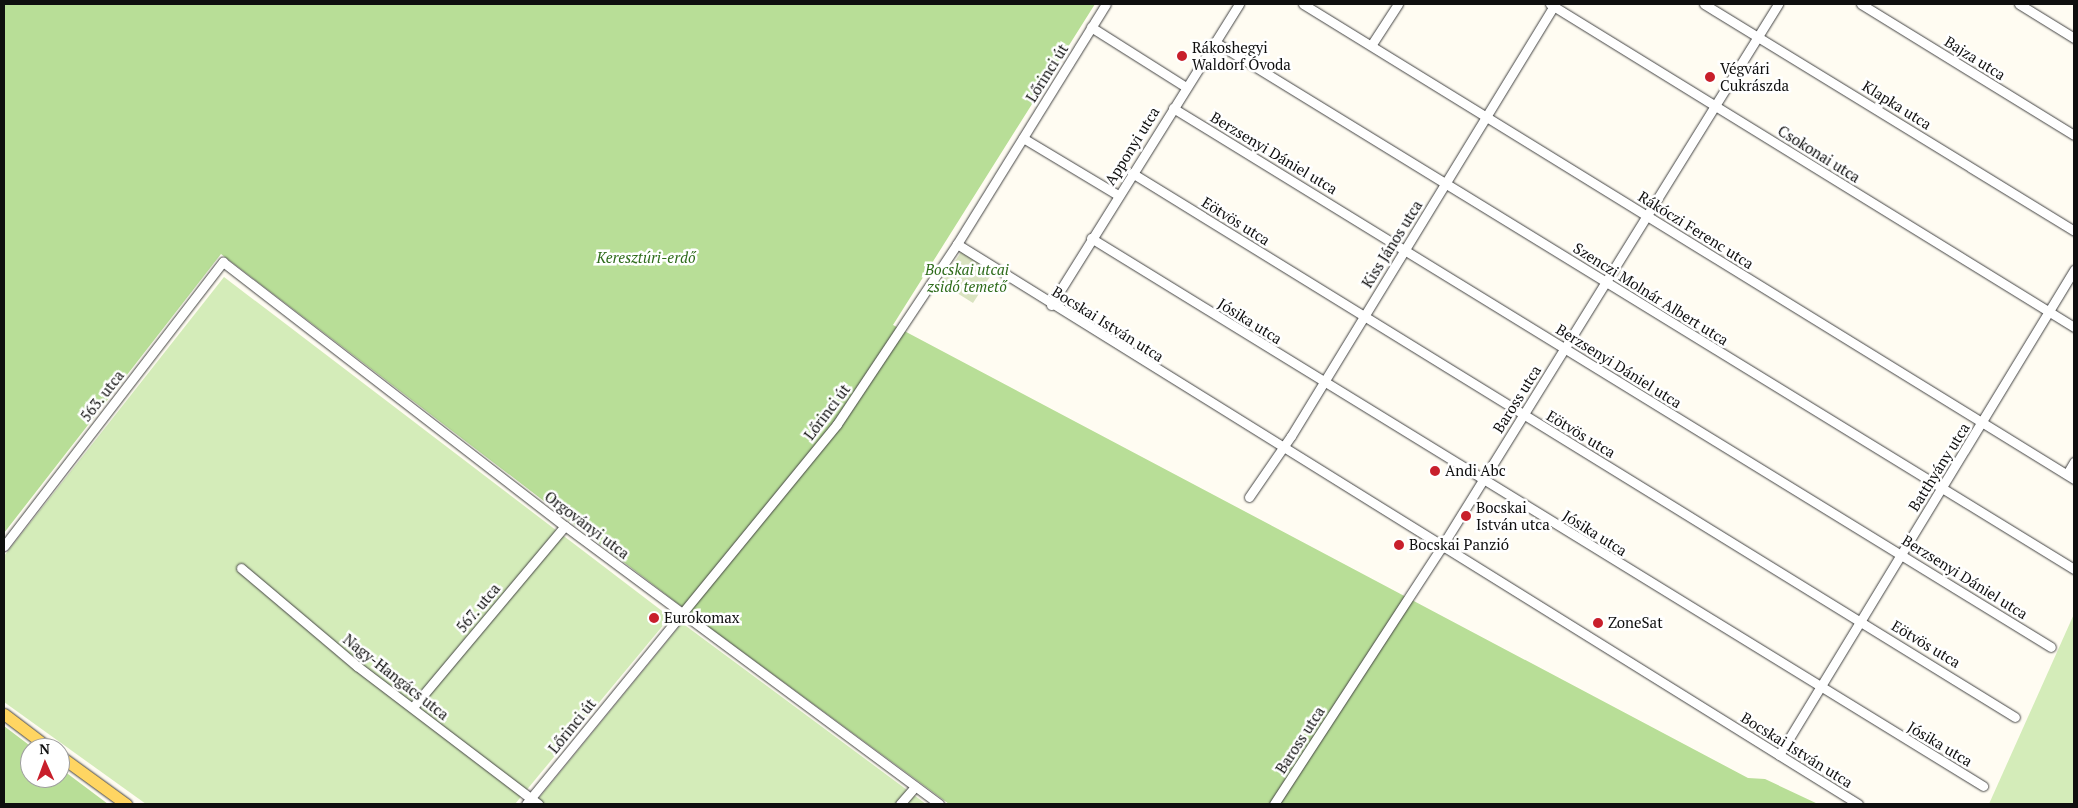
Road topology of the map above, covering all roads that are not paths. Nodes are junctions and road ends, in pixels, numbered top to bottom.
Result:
1 (1106, 4) edge
2 (1239, 4) edge
3 (1303, 4) edge
4 (1398, 4) edge
5 (1704, 4) edge
6 (1778, 4) edge
7 (1861, 4) edge
8 (2019, 4) edge
9 (1553, 5) edge
10 (1092, 27) junction
11 (1758, 36) junction
12 (2074, 38) edge
13 (1214, 42) junction
14 (1372, 44) junction
15 (1186, 87) junction
16 (1715, 106) junction
17 (1173, 108) junction
18 (1488, 115) junction
19 (2074, 135) edge
20 (1023, 138) junction
21 (1132, 173) junction
22 (1446, 184) junction
23 (1118, 195) junction
24 (1646, 216) junction
25 (2074, 231) edge
26 (1091, 238) junction
27 (957, 244) junction
28 (1405, 250) junction
29 (223, 262) joint
30 (2074, 270) edge
31 (1605, 282) junction
32 (1051, 305) junction
33 (2050, 312) junction
34 (1364, 315) junction
35 (2074, 327) edge
36 (1565, 348) junction
37 (1323, 382) junction
38 (1524, 415) junction
39 (1983, 422) junction
40 (1282, 447) junction
41 (2074, 462) edge
42 (2071, 476) edge
43 (1483, 480) junction
44 (1941, 488) junction
45 (1249, 497) dead end
46 (565, 526) junction
47 (4, 546) edge
48 (1442, 546) junction
49 (1902, 554) junction
50 (241, 568) dead end
51 (2074, 569) edge
52 (682, 613) junction
53 (1861, 621) junction
54 (2051, 647) dead end
55 (1819, 688) junction
56 (413, 707) junction
57 (4, 714) edge
58 (2016, 717) dead end
59 (36, 738) edge
60 (1779, 755) junction
61 (70, 763) edge
62 (915, 786) junction
63 (1983, 786) dead end
64 (531, 802) edge
65 (126, 804) edge
66 (900, 804) edge
67 (938, 804) edge
68 (1274, 804) edge
69 (1858, 804) edge

1 - 10 street, Lőrinci út
2 - 13 street, Apponyi utca
3 - 14 street, Rákóczi Ferenc utca
4 - 14 street
5 - 11 street, Klapka utca
6 - 11 street, Baross utca
7 - 19 street, Bajza utca
8 - 12 street
9 - 16 street, Csokonai utca
9 - 18 street, Kiss János utca
10 - 15 street
10 - 20 street, Lőrinci út
11 - 16 street, Baross utca
11 - 25 street, Klapka utca
13 - 15 street, Apponyi utca
13 - 22 street, Szenczi Molnár Albert utca
14 - 18 street, Rákóczi Ferenc utca
15 - 17 street, Apponyi utca
16 - 24 street, Baross utca
16 - 33 street, Csokonai utca
17 - 21 street, Apponyi utca
17 - 28 street, Berzsenyi Dániel utca
18 - 22 street, Kiss János utca
18 - 24 street, Rákóczi Ferenc utca
20 - 23 street
20 - 27 street, Lőrinci út
21 - 23 street, Apponyi utca
21 - 34 street, Eötvös utca
22 - 28 street, Kiss János utca
22 - 31 street, Szenczi Molnár Albert utca
23 - 26 street, Apponyi utca
24 - 31 street, Baross utca
24 - 39 street, Rákóczi Ferenc utca
26 - 32 street, Apponyi utca
26 - 37 street, Jósika utca
27 - 32 street, Bocskai István utca
27 - 52 street, Lőrinci út
28 - 34 street, Kiss János utca
28 - 36 street, Berzsenyi Dániel utca
29 - 46 street, Orgoványi utca
29 - 47 street, 563. utca
30 - 33 street, Batthyány utca
31 - 36 street, Baross utca
31 - 44 street, Szenczi Molnár Albert utca
32 - 40 street, Bocskai István utca
33 - 35 street, Csokonai utca
33 - 39 street, Batthyány utca
34 - 37 street, Kiss János utca
34 - 38 street, Eötvös utca
36 - 38 street, Baross utca
36 - 49 street, Berzsenyi Dániel utca
37 - 40 street, Kiss János utca
37 - 43 street, Jósika utca
38 - 43 street, Baross utca
38 - 53 street, Eötvös utca
39 - 42 street, Rákóczi Ferenc utca
39 - 44 street, Batthyány utca
40 - 45 street, Kiss János utca
40 - 48 street, Bocskai István utca
41 - 42 street
43 - 48 street, Baross utca
43 - 55 street, Jósika utca
44 - 49 street, Batthyány utca
44 - 51 street, Szenczi Molnár Albert utca
46 - 52 street, Orgoványi utca
46 - 56 street, 567. utca
48 - 60 street, Bocskai István utca
48 - 68 street, Baross utca
49 - 53 street, Batthyány utca
49 - 54 street, Berzsenyi Dániel utca
50 - 56 street, Nagy-Hangács utca
52 - 62 street, Orgoványi utca
52 - 64 street, Lőrinci út
53 - 55 street, Batthyány utca
53 - 58 street, Eötvös utca
55 - 60 street, Batthyány utca
55 - 63 street, Jósika utca
56 - 64 street, Nagy-Hangács utca
57 - 59 main road
60 - 69 street, Bocskai István utca
61 - 65 main road
62 - 66 street
62 - 67 street, Orgoványi utca

